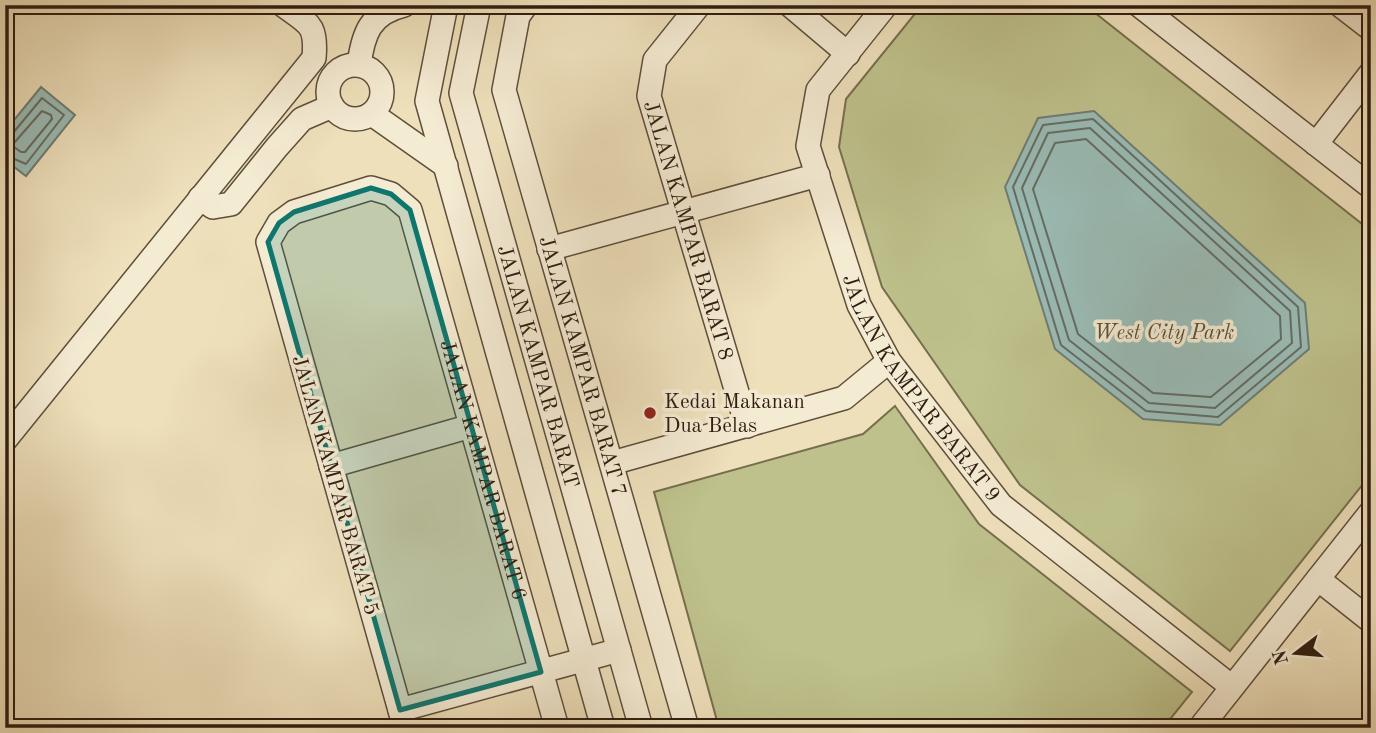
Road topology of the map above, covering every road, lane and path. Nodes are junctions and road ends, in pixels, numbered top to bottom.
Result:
1 (283, 5) edge
2 (404, 5) edge
3 (446, 5) edge
4 (479, 5) edge
5 (526, 5) edge
6 (699, 5) edge
7 (790, 5) edge
8 (886, 5) edge
9 (1139, 5) edge
10 (1340, 5) edge
11 (1371, 29) edge
12 (848, 54) junction
13 (359, 65) junction
14 (1371, 73) edge
15 (332, 106) junction
16 (372, 114) junction
17 (1316, 144) junction
18 (446, 166) junction
19 (818, 175) junction
20 (1371, 187) edge
21 (200, 198) junction
22 (682, 212) junction
23 (268, 243) joint
24 (549, 249) junction
25 (889, 361) junction
26 (471, 426) junction
27 (747, 426) junction
28 (5, 440) edge
29 (612, 463) junction
30 (331, 466) junction
31 (1371, 512) edge
32 (1318, 579) junction
33 (1371, 621) edge
34 (619, 650) junction
35 (584, 660) junction
36 (541, 671) junction
37 (1232, 687) junction
38 (403, 719) edge
39 (557, 728) edge
40 (603, 728) edge
41 (642, 728) edge
42 (687, 728) edge
43 (1200, 728) edge

1 - 21 street
2 - 13 street
3 - 18 street, JALAN KAMPAR BARAT
4 - 34 street, JALAN KAMPAR BARAT
5 - 24 street, JALAN KAMPAR BARAT 7
6 - 22 street, JALAN KAMPAR BARAT 8
7 - 12 street
8 - 12 street, JALAN KAMPAR BARAT 9
9 - 17 street
10 - 11 street
12 - 19 street, JALAN KAMPAR BARAT 9
13 - 15 street
13 - 16 street
14 - 17 street
15 - 16 street
15 - 21 street
16 - 18 street
17 - 20 street
18 - 35 street, JALAN KAMPAR BARAT
19 - 22 street
19 - 25 street, JALAN KAMPAR BARAT 9
21 - 28 street
22 - 24 street
22 - 27 street, JALAN KAMPAR BARAT 8
23 - 26 street, JALAN KAMPAR BARAT 6
23 - 30 street, JALAN KAMPAR BARAT 5
24 - 29 street, JALAN KAMPAR BARAT 7
25 - 27 street
25 - 37 street, JALAN KAMPAR BARAT 9
26 - 30 street
26 - 36 street, JALAN KAMPAR BARAT 6
27 - 29 street
29 - 42 street, JALAN KAMPAR BARAT 7
30 - 38 street, JALAN KAMPAR BARAT 5
31 - 32 street
32 - 33 street
32 - 37 street
34 - 35 street
34 - 41 street, JALAN KAMPAR BARAT
35 - 36 street
35 - 40 street, JALAN KAMPAR BARAT
36 - 38 street
36 - 39 street, JALAN KAMPAR BARAT 6
37 - 43 street

